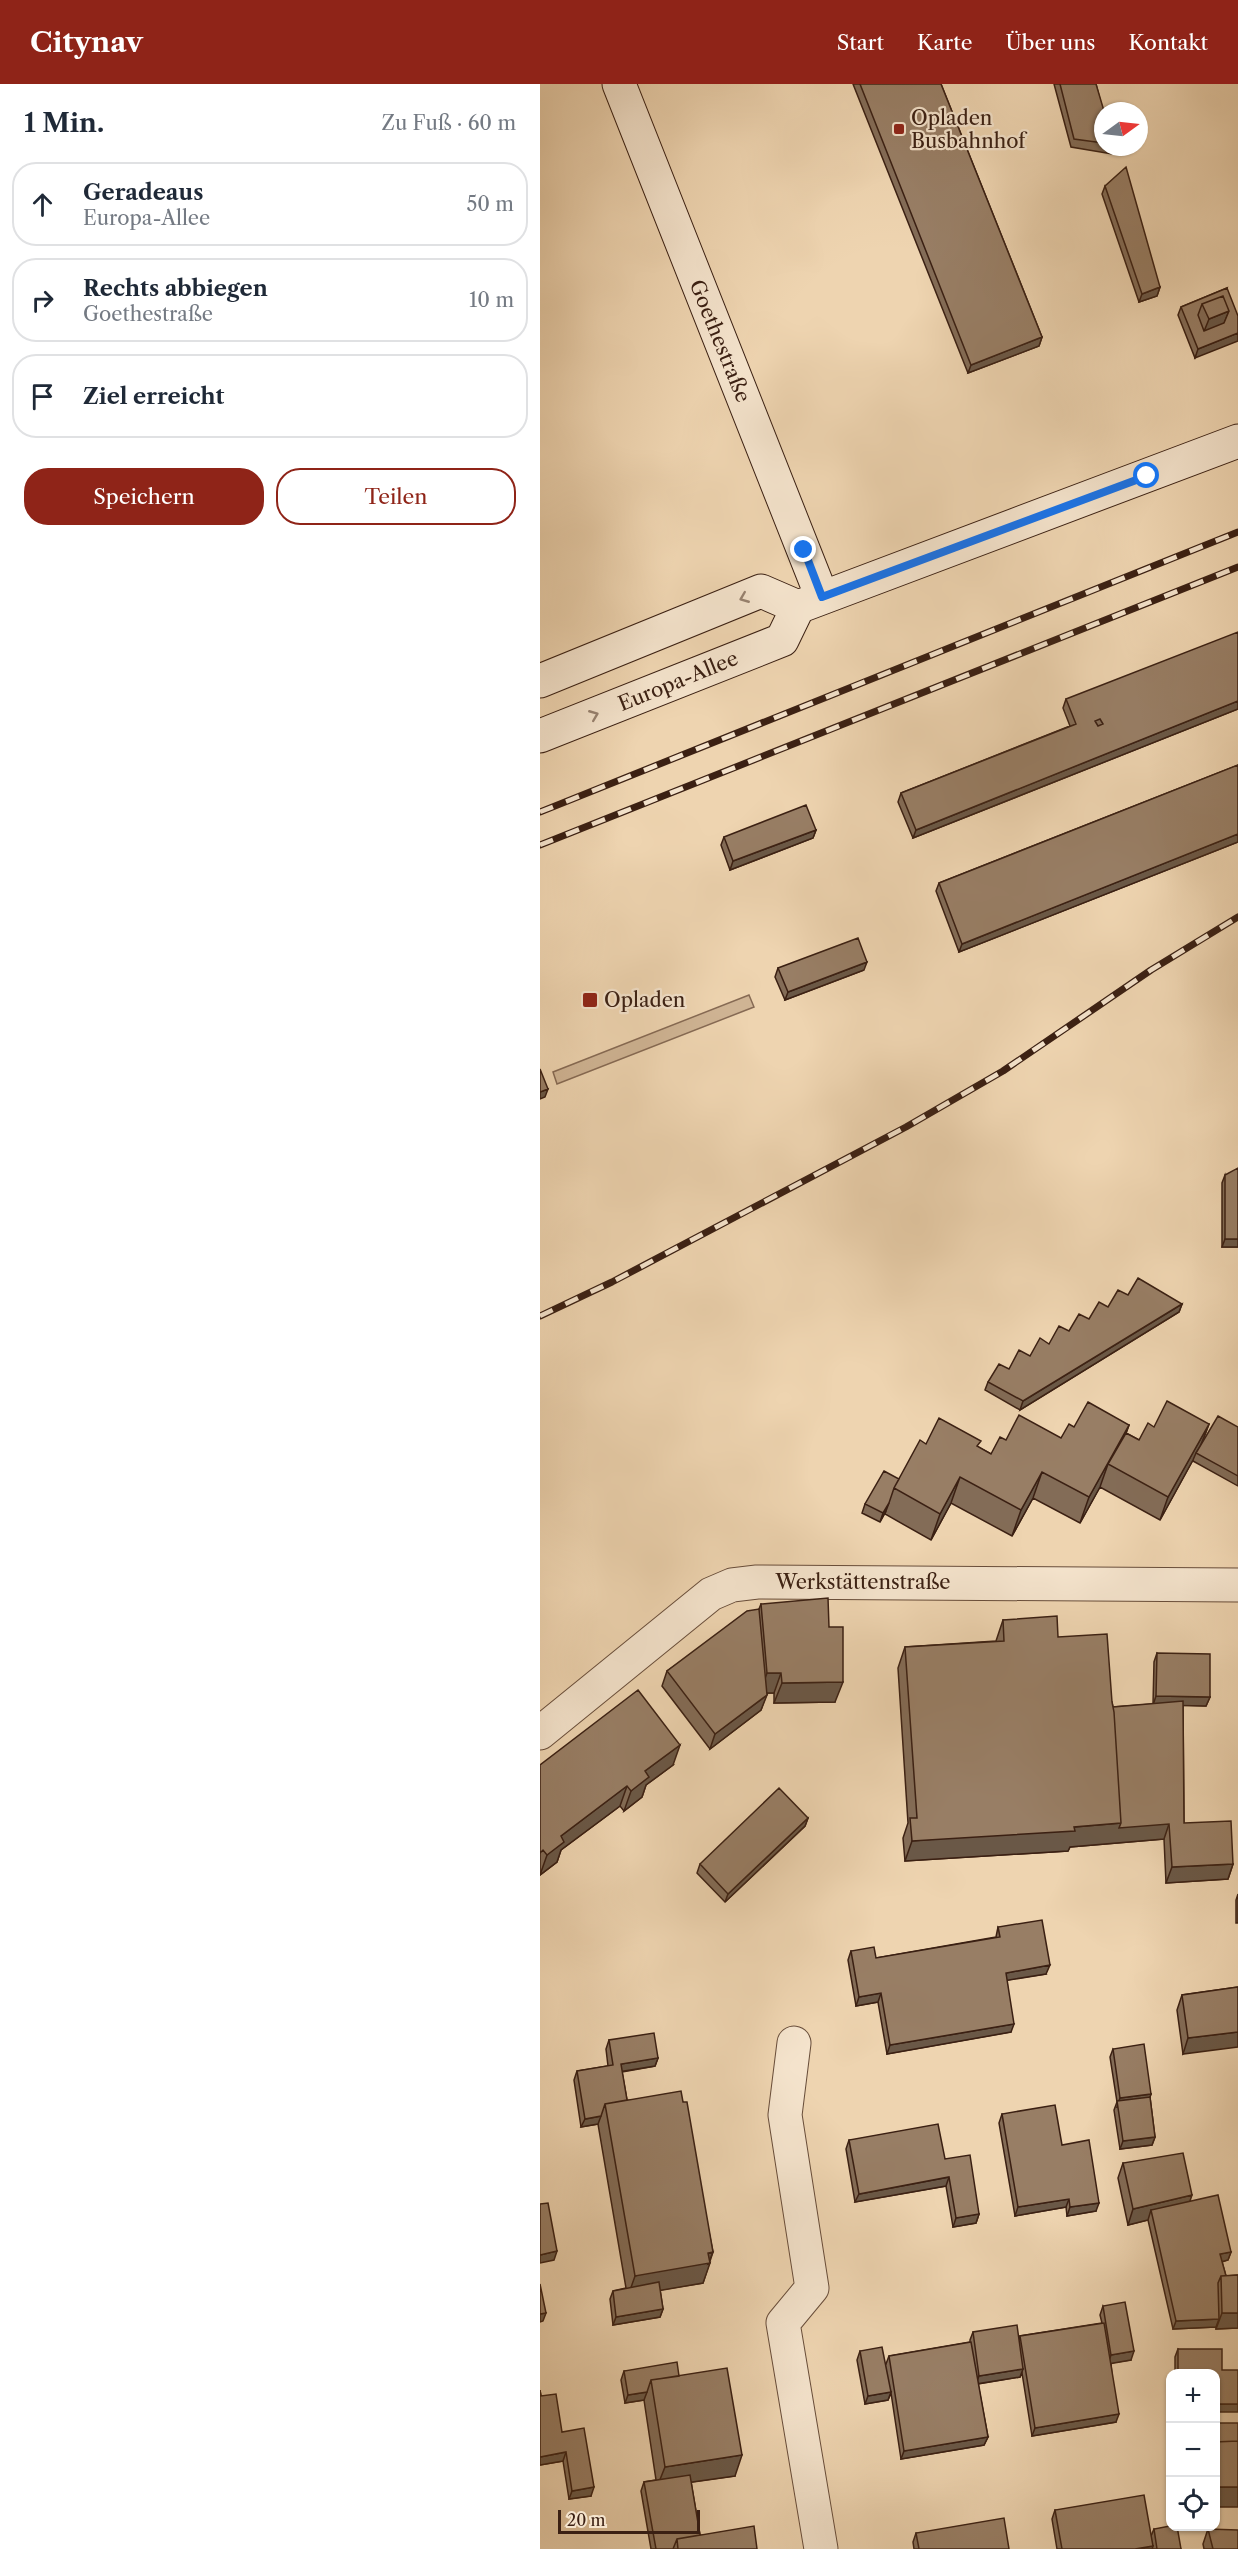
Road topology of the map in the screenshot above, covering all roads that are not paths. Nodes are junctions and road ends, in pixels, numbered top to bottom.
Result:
1 (619, 84) edge
2 (1238, 441) edge
3 (810, 602) junction
4 (540, 681) edge
5 (540, 736) edge
6 (1238, 1585) edge
7 (540, 1733) edge
8 (794, 2043) dead end
9 (821, 2549) edge

1 - 3 street, Goethestraße
2 - 3 street
3 -> 4 street
5 -> 3 street, Europa-Allee
6 - 7 street, Werkstättenstraße
8 - 9 street

